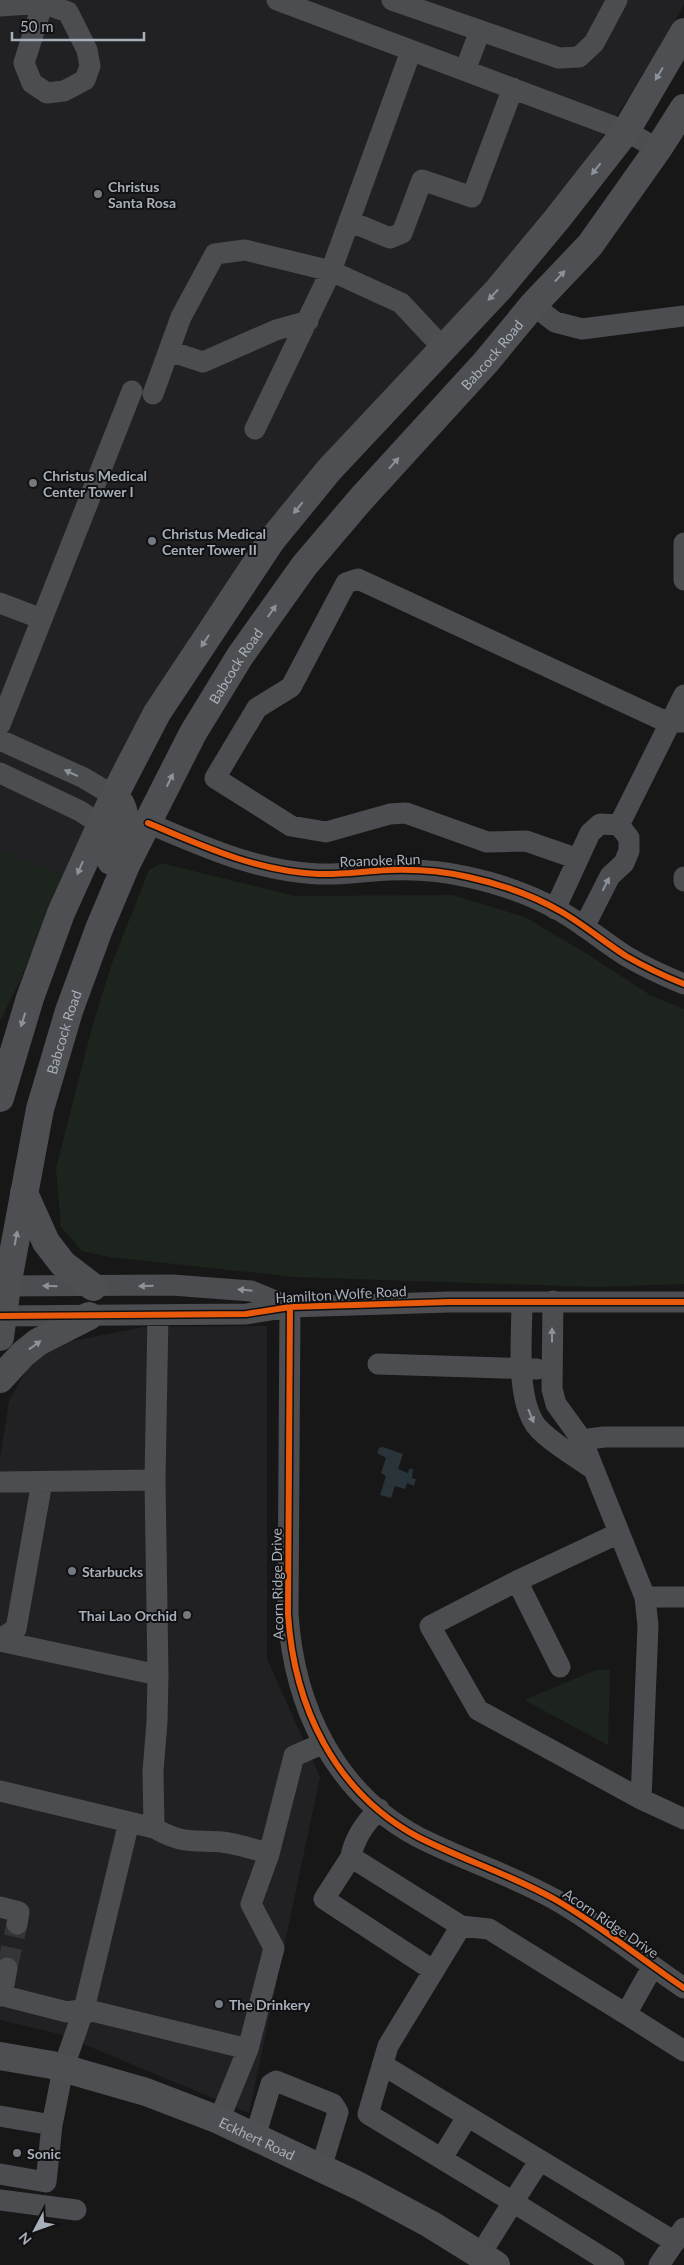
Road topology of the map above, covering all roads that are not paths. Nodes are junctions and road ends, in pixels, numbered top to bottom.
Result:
1 (392, 0) edge
2 (617, 0) edge
3 (279, 1) edge
4 (44, 2) edge
5 (0, 6) edge
6 (480, 31) junction
7 (684, 32) edge
8 (411, 51) junction
9 (465, 70) junction
10 (513, 88) junction
11 (684, 108) edge
12 (626, 130) junction
13 (658, 149) junction
14 (349, 222) junction
15 (331, 271) junction
16 (533, 305) junction
17 (684, 316) edge
18 (308, 322) junction
19 (444, 348) junction
20 (169, 351) junction
21 (132, 391) dead end
22 (153, 394) dead end
23 (255, 429) dead end
24 (329, 470) junction
25 (361, 499) junction
26 (684, 543) edge
27 (684, 580) edge
28 (0, 602) edge
29 (42, 619) junction
30 (684, 695) edge
31 (678, 722) edge
32 (0, 724) edge
33 (0, 740) edge
34 (0, 773) edge
35 (114, 796) junction
36 (100, 824) junction
37 (148, 824) junction
38 (619, 826) junction
39 (578, 858) junction
40 (555, 909) junction
41 (584, 927) junction
42 (94, 944) junction
43 (684, 984) edge
44 (0, 1098) edge
45 (24, 1193) junction
46 (3, 1286) edge
47 (93, 1287) junction
48 (522, 1302) junction
49 (553, 1302) junction
50 (684, 1302) edge
51 (290, 1307) junction
52 (158, 1314) junction
53 (88, 1316) junction
54 (1, 1323) edge
55 (378, 1364) dead end
56 (523, 1369) junction
57 (552, 1369) junction
58 (0, 1379) edge
59 (684, 1436) edge
60 (576, 1445) junction
61 (155, 1480) junction
62 (0, 1482) edge
63 (42, 1482) junction
64 (619, 1532) junction
65 (517, 1581) junction
66 (645, 1597) junction
67 (684, 1597) edge
68 (0, 1640) edge
69 (560, 1667) dead end
70 (158, 1675) junction
71 (324, 1743) junction
72 (0, 1791) edge
73 (642, 1799) junction
74 (378, 1809) junction
75 (684, 1819) edge
76 (129, 1822) junction
77 (154, 1828) junction
78 (268, 1854) junction
79 (351, 1857) junction
80 (0, 1908) edge
81 (17, 1924) dead end
82 (461, 1926) junction
83 (653, 1966) junction
84 (7, 1968) tunnel mouth
85 (434, 1971) junction
86 (684, 1988) edge
87 (1, 1996) edge
88 (84, 2009) junction
89 (626, 2014) junction
90 (248, 2049) junction
91 (684, 2051) edge
92 (0, 2056) edge
93 (383, 2065) junction
94 (63, 2069) junction
95 (0, 2116) edge
96 (467, 2116) junction
97 (219, 2120) junction
98 (52, 2125) junction
99 (255, 2137) junction
100 (442, 2158) junction
101 (540, 2160) junction
102 (321, 2168) junction
103 (0, 2174) edge
104 (0, 2200) edge
105 (513, 2202) junction
106 (76, 2210) dead end
107 (679, 2235) edge
108 (488, 2260) edge
109 (614, 2265) edge
110 (659, 2265) edge

1 - 6 street
2 - 6 street
3 - 8 street
4 - 5 street
6 - 9 street
7 -> 12 main road
8 - 9 street
8 - 14 street
9 - 10 street
10 - 12 street
10 - 14 street
11 - 13 main road, Babcock Road
12 - 13 street
12 -> 19 main road
16 -> 13 main road, Babcock Road
14 - 15 street
15 - 18 street
15 - 19 street
15 - 20 street
16 - 17 street
25 -> 16 main road, Babcock Road
18 - 20 street
18 - 23 street
19 - 24 main road
20 - 22 street
21 - 29 street
24 - 25 main road
24 -> 35 main road
37 -> 25 main road, Babcock Road
26 - 27 street
28 - 29 street
29 - 32 street
30 - 31 street
31 - 38 street
31 - 39 street
35 -> 33 street
34 - 36 street
35 - 36 main road
35 - 42 main road
36 -> 44 main road
37 - 40 street, Roanoke Run
37 - 42 main road, Babcock Road
38 - 39 street
41 -> 38 street
39 - 40 street
40 - 41 street, Roanoke Run
41 - 43 street, Roanoke Run
42 - 45 main road, Babcock Road
46 -> 45 main road, Babcock Road
45 - 47 main road
47 -> 46 street, Hamilton Wolfe Road
46 - 54 main road, Babcock Road
51 -> 47 street, Hamilton Wolfe Road
48 - 49 street, Hamilton Wolfe Road
48 - 51 street, Hamilton Wolfe Road
48 - 56 street
49 - 50 street, Hamilton Wolfe Road
57 -> 49 street
51 - 52 street, Hamilton Wolfe Road
51 - 71 street, Acorn Ridge Drive
52 - 53 street, Hamilton Wolfe Road
52 - 61 street
53 - 54 street, Hamilton Wolfe Road
58 -> 53 main road
55 - 56 street
56 - 57 street
56 -> 60 street
57 - 60 street
59 - 60 street
60 - 64 street
61 - 63 street
61 - 70 street
62 - 63 street
63 - 68 street
64 - 65 street
64 - 66 street
65 - 69 street
65 - 73 street
66 - 67 street
66 - 73 street
68 - 70 street
70 - 77 street
71 - 74 street, Acorn Ridge Drive
71 - 78 street
72 - 76 street
73 - 75 street
74 - 79 street
74 - 83 street, Acorn Ridge Drive
76 - 77 street
76 - 88 street
77 - 78 street
78 - 90 street
79 - 82 street
79 - 85 street
80 - 81 street
82 - 85 street
82 - 89 street
83 - 86 street, Acorn Ridge Drive
83 - 89 street
84 - 87 street
85 - 93 street
87 - 88 street
88 - 90 street
88 - 94 street
89 - 91 street
90 - 97 street
92 - 94 main road, Eckhert Road
93 - 96 street
93 - 100 street
94 - 97 main road, Eckhert Road
94 - 98 street
95 - 98 street
96 - 100 street
96 - 101 street
97 - 99 main road, Eckhert Road
98 - 103 street
99 - 102 main road, Eckhert Road
99 - 102 street
100 - 105 street
101 - 105 street
101 - 107 street
102 - 108 main road, Eckhert Road
104 - 106 street
105 - 108 street
105 - 109 street
107 - 110 street

